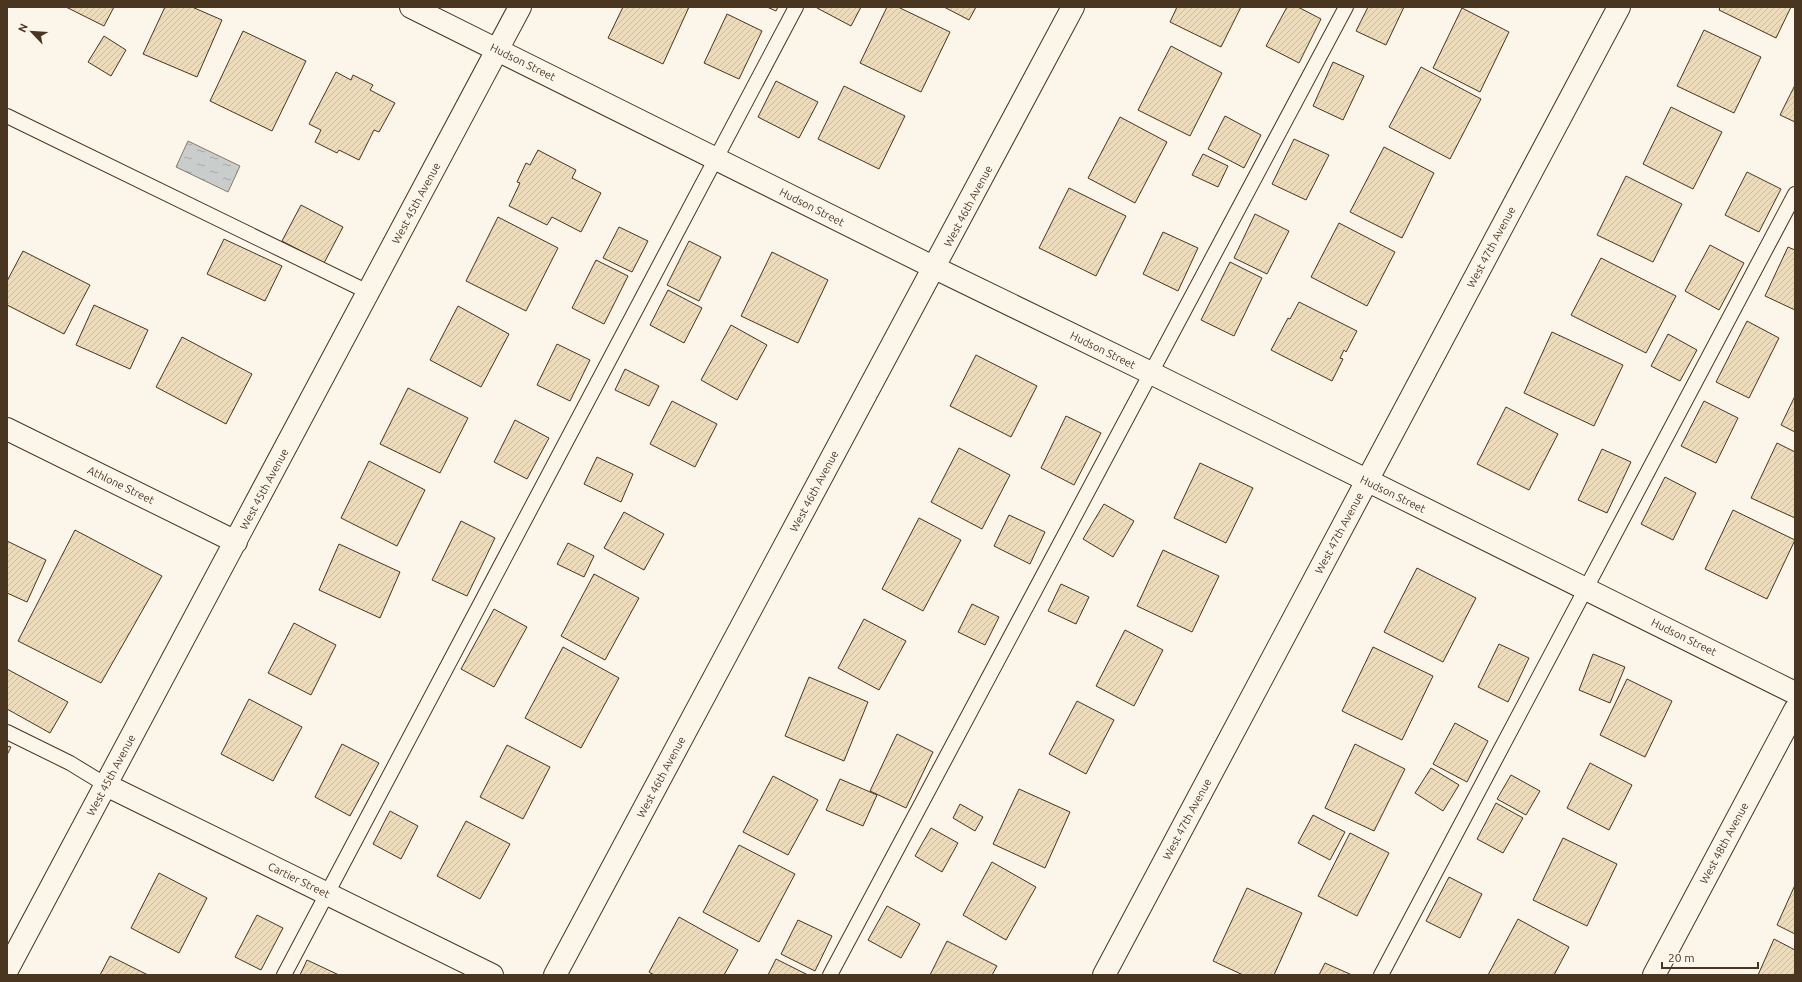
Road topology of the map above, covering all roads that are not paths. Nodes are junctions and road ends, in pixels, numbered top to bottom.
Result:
1 (411, 7) edge
2 (520, 7) edge
3 (796, 7) edge
4 (1073, 7) edge
5 (1346, 7) edge
6 (1619, 7) edge
7 (498, 49) junction
8 (7, 116) edge
9 (716, 158) junction
10 (1795, 194) edge
11 (934, 268) junction
12 (368, 292) junction
13 (1151, 373) junction
14 (7, 429) edge
15 (1367, 481) junction
16 (236, 542) junction
17 (1587, 589) junction
18 (1795, 693) edge
19 (1795, 710) edge
20 (7, 732) edge
21 (106, 784) junction
22 (327, 894) junction
23 (7, 970) edge
24 (284, 975) edge
25 (492, 975) edge
26 (555, 975) edge
27 (830, 975) edge
28 (1104, 975) edge
29 (1381, 975) edge
30 (1654, 975) edge

1 - 7 street, Hudson Street
2 - 7 street, West 45th Avenue
3 - 9 lane
4 - 11 street, West 46th Avenue
5 - 13 lane
6 - 15 street, West 47th Avenue
7 - 9 street, Hudson Street
7 - 12 street, West 45th Avenue
8 - 12 lane
9 - 11 street, Hudson Street
9 - 22 lane
10 - 17 lane
11 - 13 street, Hudson Street
11 - 26 street, West 46th Avenue
12 - 16 street, West 45th Avenue
13 - 15 street, Hudson Street
13 - 27 lane
14 - 16 street, Athlone Street
15 - 17 street, Hudson Street
15 - 28 street, West 47th Avenue
16 - 21 street, West 45th Avenue
17 - 18 street, Hudson Street
17 - 29 lane
19 - 30 street, West 48th Avenue
20 - 21 lane
21 - 22 street, Cartier Street
21 - 23 street, West 45th Avenue
22 - 24 lane
22 - 25 street, Cartier Street

